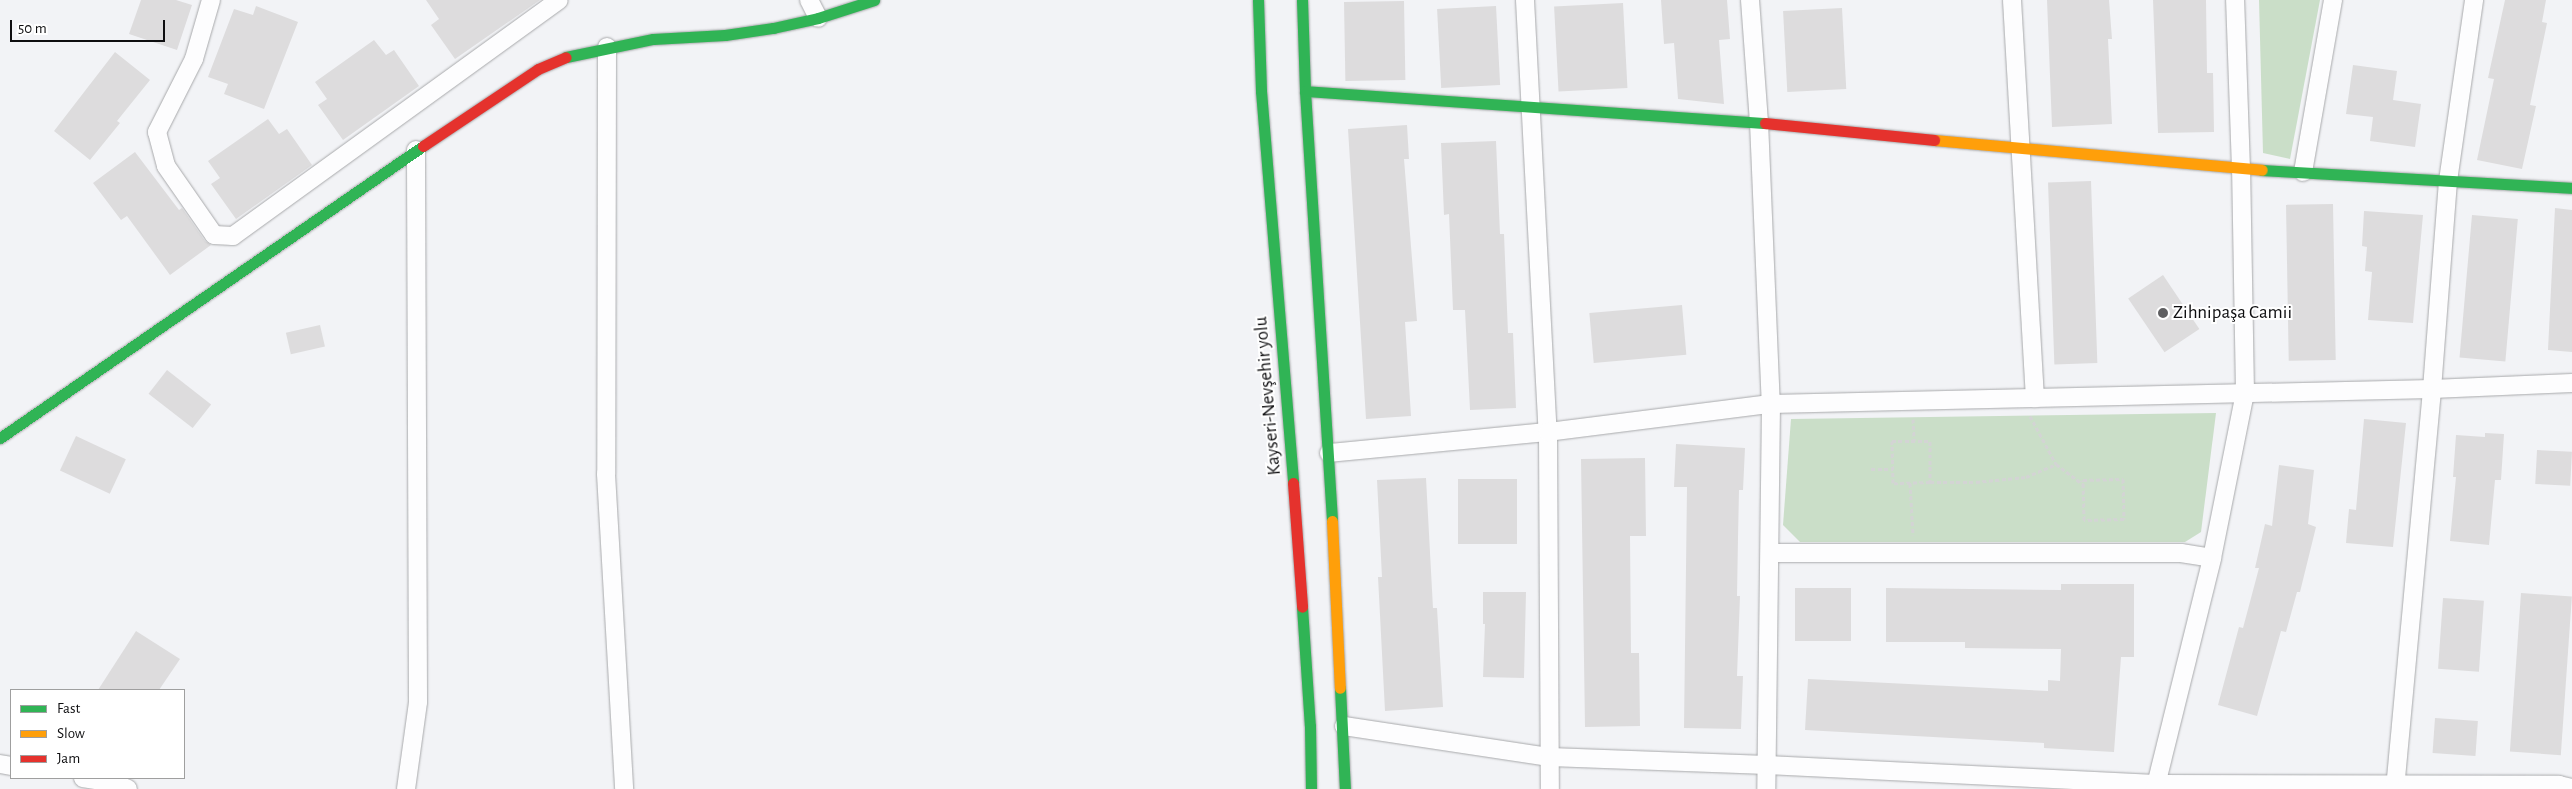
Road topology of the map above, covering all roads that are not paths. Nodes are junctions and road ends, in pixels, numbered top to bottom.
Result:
1 (211, 0) edge
2 (559, 0) edge
3 (809, 0) edge
4 (874, 0) edge
5 (1258, 0) edge
6 (1302, 0) edge
7 (1525, 0) edge
8 (1750, 0) edge
9 (2012, 0) edge
10 (2235, 0) edge
11 (2333, 0) edge
12 (2474, 0) edge
13 (818, 18) junction
14 (607, 47) junction
15 (1305, 91) junction
16 (1530, 107) junction
17 (1759, 122) junction
18 (2022, 149) junction
19 (416, 150) junction
20 (2241, 168) junction
21 (2303, 172) junction
22 (2448, 181) junction
23 (2572, 188) edge
24 (2572, 383) edge
25 (2432, 389) junction
26 (2245, 393) junction
27 (2027, 398) junction
28 (1772, 404) junction
29 (1548, 432) junction
30 (0, 438) edge
31 (1329, 453) junction
32 (1770, 553) junction
33 (2212, 558) junction
34 (1344, 726) junction
35 (1550, 757) junction
36 (1767, 765) junction
37 (87, 779) edge
38 (2155, 787) edge
39 (2395, 787) edge
40 (122, 788) edge
41 (2572, 788) edge
42 (406, 789) edge
43 (624, 789) edge
44 (1310, 789) edge
45 (1345, 789) edge
46 (1550, 789) edge
47 (1766, 789) edge

1 - 2 street
3 - 13 street
4 - 13 main road
5 - 44 main road, Kayseri-Nevşehir yolu
6 - 15 main road
7 - 16 street
8 - 17 street
9 - 18 street
10 - 20 street
11 - 21 street
12 - 22 street
13 - 14 main road
14 - 19 main road
14 - 43 street
15 - 16 main road
15 - 31 main road
16 - 17 main road
16 - 29 street
17 - 18 main road
17 - 28 street
18 - 20 main road
18 - 27 street
19 - 30 main road
19 - 42 street
20 - 21 main road
20 - 26 street
21 - 22 main road
22 - 23 main road
22 - 25 street
24 - 25 street
25 - 26 street
25 - 39 street
26 - 27 street
26 - 33 street
27 - 28 street
28 - 29 street
28 - 32 street
29 - 31 street
29 - 35 street
31 - 34 main road
32 - 33 street
32 - 36 street
33 - 38 street
34 - 35 street
34 - 45 main road
35 - 36 street
35 - 46 street
36 - 38 street
36 - 47 street
37 - 40 street
38 - 39 street
39 - 41 street

